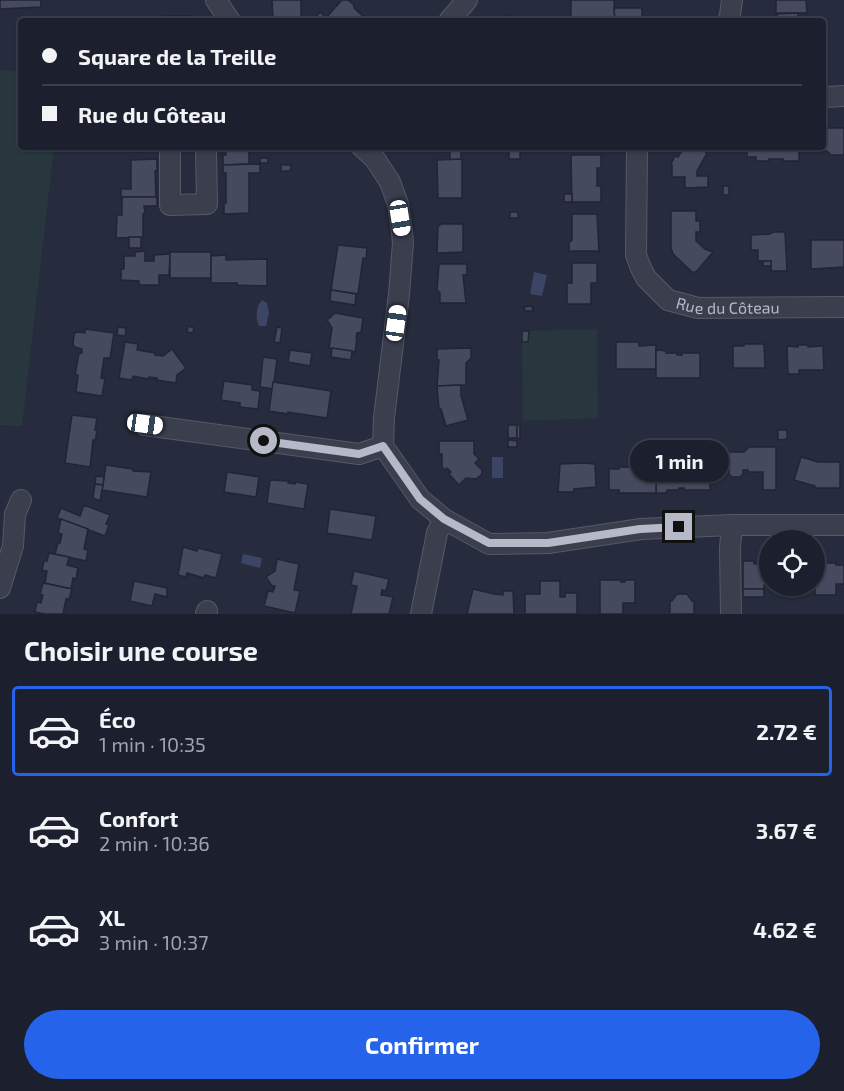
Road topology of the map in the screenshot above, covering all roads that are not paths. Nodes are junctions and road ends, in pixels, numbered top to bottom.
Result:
1 (216, 0) edge
2 (467, 0) edge
3 (732, 0) edge
4 (228, 18) edge
5 (452, 18) edge
6 (729, 18) edge
7 (844, 96) edge
8 (826, 97) edge
9 (170, 150) edge
10 (206, 150) edge
11 (365, 150) edge
12 (636, 150) edge
13 (844, 307) edge
14 (145, 424) dead end
15 (383, 446) junction
16 (21, 500) dead end
17 (444, 519) junction
18 (732, 525) junction
19 (844, 525) edge
20 (0, 588) edge
21 (421, 614) edge
22 (730, 614) edge

1 - 4 street
2 - 5 street
3 - 6 street
7 - 8 street
9 - 10 street
11 - 15 street
12 - 13 street, Rue du Côteau
14 - 15 street
15 - 17 street
16 - 20 street
17 - 18 street
17 - 21 street
18 - 19 street
18 - 22 street

